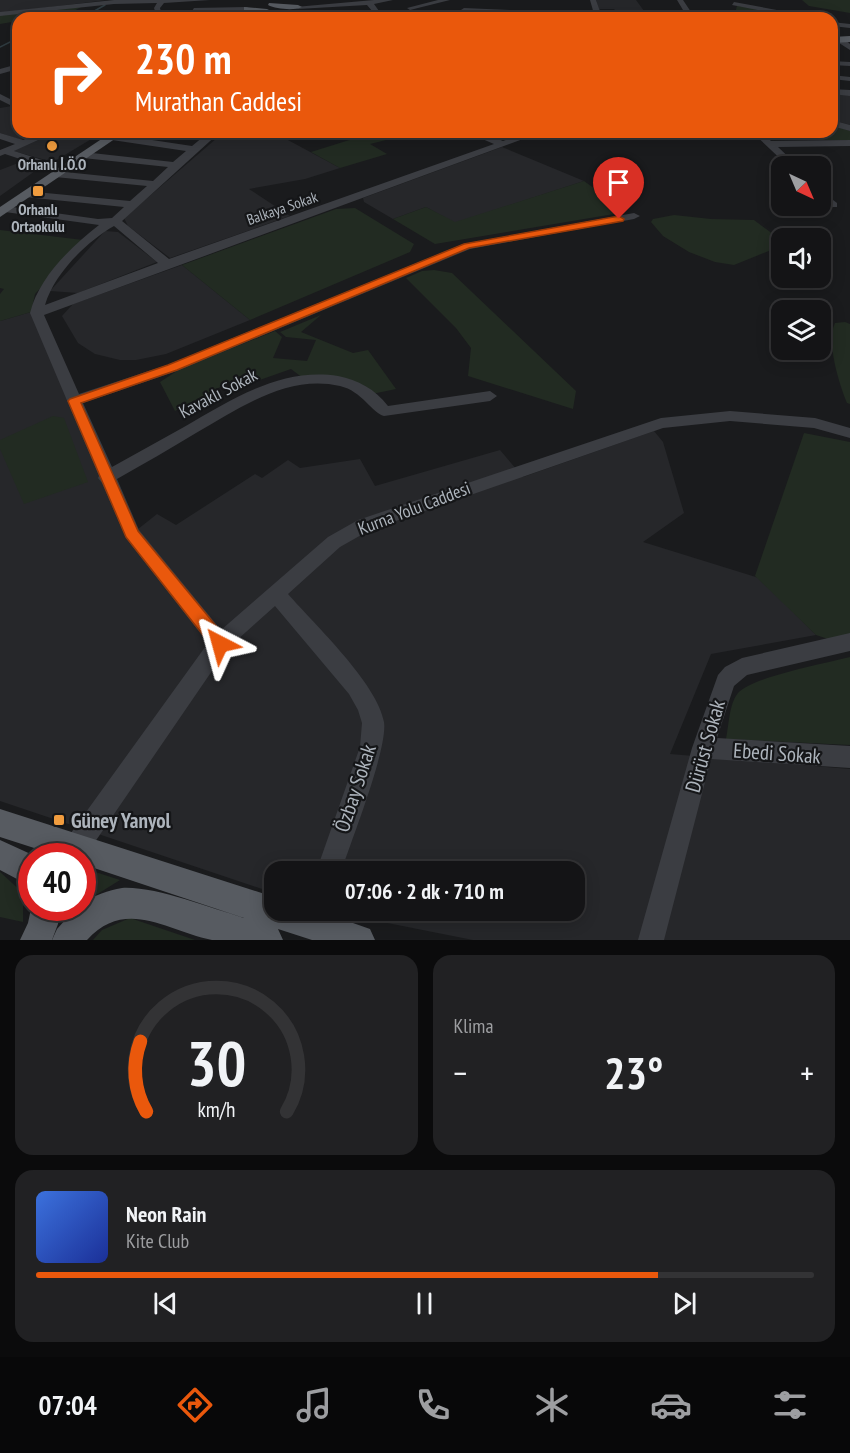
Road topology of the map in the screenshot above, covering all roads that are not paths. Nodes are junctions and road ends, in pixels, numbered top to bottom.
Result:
1 (207, 0) edge
2 (390, 0) edge
3 (447, 0) edge
4 (469, 0) edge
5 (680, 0) edge
6 (741, 0) edge
7 (774, 0) edge
8 (162, 1) edge
9 (175, 1) edge
10 (189, 1) edge
11 (370, 2) edge
12 (301, 3) edge
13 (328, 3) edge
14 (807, 7) dead end
15 (267, 8) edge
16 (410, 8) dead end
17 (675, 8) dead end
18 (685, 8) junction
19 (697, 8) dead end
20 (720, 9) dead end
21 (760, 9) junction
22 (464, 10) joint
23 (486, 11) joint
24 (19, 12) edge
25 (500, 12) edge
26 (688, 12) edge
27 (731, 12) edge
28 (775, 12) edge
29 (796, 12) edge
30 (0, 136) edge
31 (36, 138) edge
32 (107, 138) edge
33 (108, 138) edge
34 (135, 138) edge
35 (207, 138) edge
36 (487, 138) edge
37 (520, 138) edge
38 (763, 138) edge
39 (850, 143) edge
40 (22, 144) junction
41 (503, 144) junction
42 (769, 144) junction
43 (193, 149) junction
44 (3, 152) edge
45 (83, 155) junction
46 (782, 156) edge
47 (175, 165) junction
48 (54, 170) junction
49 (156, 184) junction
50 (26, 194) junction
51 (133, 205) junction
52 (2, 209) edge
53 (634, 216) dead end
54 (115, 221) junction
55 (167, 264) junction
56 (37, 313) junction
57 (490, 396) dead end
58 (74, 401) junction
59 (850, 433) edge
60 (106, 478) junction
61 (276, 593) junction
62 (850, 642) edge
63 (220, 644) junction
64 (703, 748) junction
65 (850, 757) edge
66 (0, 823) edge
67 (67, 843) edge
68 (79, 843) edge
69 (96, 852) edge
70 (0, 855) edge
71 (332, 861) edge
72 (18, 863) edge
73 (264, 902) edge
74 (320, 921) edge
75 (52, 930) edge
76 (267, 940) edge
77 (359, 940) edge
78 (651, 940) edge

1 - 10 street
2 - 11 street
3 - 16 street
4 - 22 street
5 - 18 street
6 - 27 street
7 - 21 street
8 - 9 street
8 - 24 street
9 - 10 street
10 - 15 street
11 - 13 street
12 - 13 street
12 - 15 main road
12 - 15 main road
14 - 29 street
17 - 18 street
18 - 19 street
18 - 26 street
20 - 27 street
21 - 27 street
21 - 28 street
22 - 23 street
23 - 25 street
30 - 40 street
31 - 40 street
32 - 48 main road
33 - 45 main road
34 - 43 street
35 - 43 street
36 - 41 street
37 - 41 street, Balkaya Sokak
38 - 42 street
39 - 42 street
40 - 44 street
41 - 55 street, Balkaya Sokak
42 - 46 street
43 - 47 street
44 - 48 street
45 - 47 street
45 - 48 main road
47 - 49 street
48 - 49 street
48 - 50 main road
48 - 52 main road
49 - 51 street
50 - 51 street
50 - 52 main road
51 - 54 street
52 - 54 street
53 - 58 street
54 - 55 street
54 - 56 street
55 - 56 street, Balkaya Sokak
56 - 58 street
57 - 60 street, Kavaklı Sokak
58 - 60 street
59 - 61 street, Kurna Yolu Caddesi
60 - 63 street
61 - 63 street, Kurna Yolu Caddesi
61 - 71 street, Özbay Sokak
62 - 64 street, Dürüst Sokak
63 - 68 street, Kurna Yolu Caddesi
64 - 65 street, Ebedi Sokak
64 - 78 street, Dürüst Sokak
66 - 67 main road
69 - 73 main road
70 - 72 main road
74 - 77 main road
75 - 76 main road

